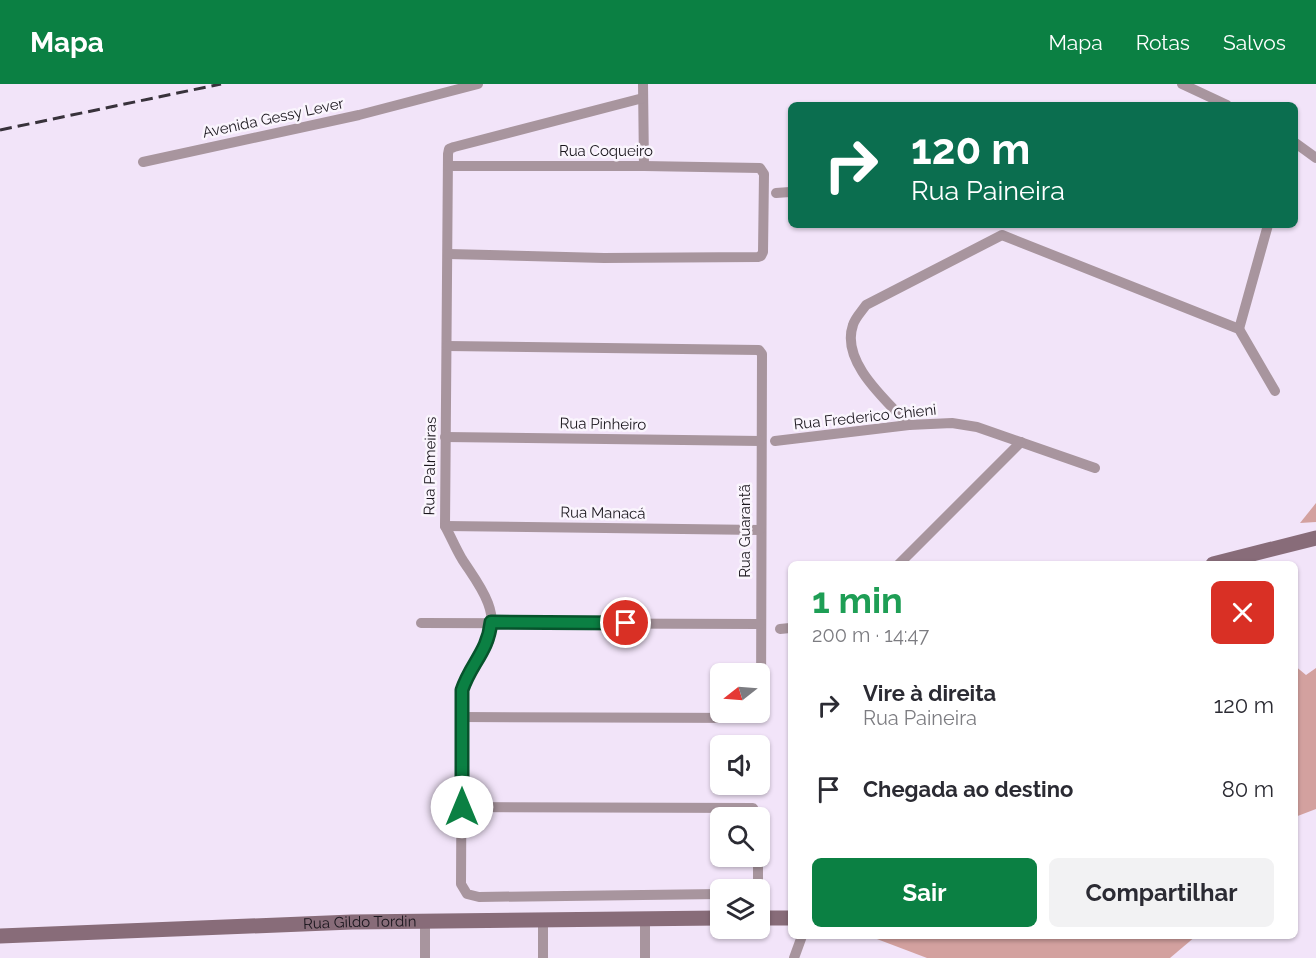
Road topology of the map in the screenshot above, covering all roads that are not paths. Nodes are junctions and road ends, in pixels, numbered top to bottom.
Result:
1 (478, 84) edge
2 (643, 84) edge
3 (1182, 84) edge
4 (643, 98) junction
5 (1215, 99) junction
6 (1210, 102) edge
7 (1221, 102) edge
8 (1298, 146) edge
9 (1316, 158) edge
10 (143, 162) dead end
11 (448, 166) junction
12 (644, 166) junction
13 (788, 192) edge
14 (776, 193) dead end
15 (1267, 228) edge
16 (1002, 230) edge
17 (448, 254) junction
18 (1239, 329) junction
19 (447, 346) junction
20 (1275, 391) dead end
21 (909, 425) junction
22 (445, 437) junction
23 (761, 441) junction
24 (775, 441) dead end
25 (1021, 442) junction
26 (1095, 468) dead end
27 (445, 526) junction
28 (760, 530) junction
29 (1316, 538) edge
30 (901, 561) edge
31 (1226, 561) edge
32 (491, 622) junction
33 (421, 623) dead end
34 (760, 624) junction
35 (461, 717) junction
36 (462, 807) junction
37 (710, 808) edge
38 (710, 894) edge
39 (645, 918) junction
40 (710, 918) edge
41 (770, 918) edge
42 (788, 918) edge
43 (543, 920) junction
44 (425, 922) junction
45 (0, 936) edge
46 (801, 939) edge
47 (425, 958) edge
48 (543, 958) edge
49 (645, 958) edge
50 (794, 958) edge

1 - 10 street, Avenida Gessy Lever
2 - 4 street
3 - 5 street
4 - 11 street, Rua Palmeiras
4 - 12 street
5 - 6 street
5 - 7 street
8 - 9 street
11 - 12 street, Rua Coqueiro
11 - 17 street, Rua Palmeiras
12 - 17 street, Rua Coqueiro
13 - 14 street
15 - 18 street
16 - 18 street
16 - 21 street
17 - 19 street, Rua Palmeiras
18 - 20 street
19 - 22 street, Rua Palmeiras
19 - 23 street, Rua Guarantã
21 - 24 street, Rua Frederico Chieni
21 - 25 street, Rua Frederico Chieni
22 - 23 street, Rua Pinheiro
22 - 27 street, Rua Palmeiras
23 - 28 street, Rua Guarantã
25 - 26 street, Rua Frederico Chieni
25 - 30 street
27 - 28 street, Rua Manacá
27 - 32 street, Rua Palmeiras
28 - 34 street, Rua Guarantã
29 - 31 main road
32 - 33 street
32 - 34 street
32 - 35 street, Rua Palmeiras
34 - 35 street, Rua Guarantã
35 - 36 street, Rua Palmeiras
36 - 37 street
36 - 38 street, Rua Palmeiras
39 - 40 main road, Rua Gildo Tordin
39 - 43 main road, Rua Gildo Tordin
39 - 49 street
41 - 42 main road
43 - 44 main road, Rua Gildo Tordin
43 - 48 street
44 - 45 main road, Rua Gildo Tordin
44 - 47 street
46 - 50 street

